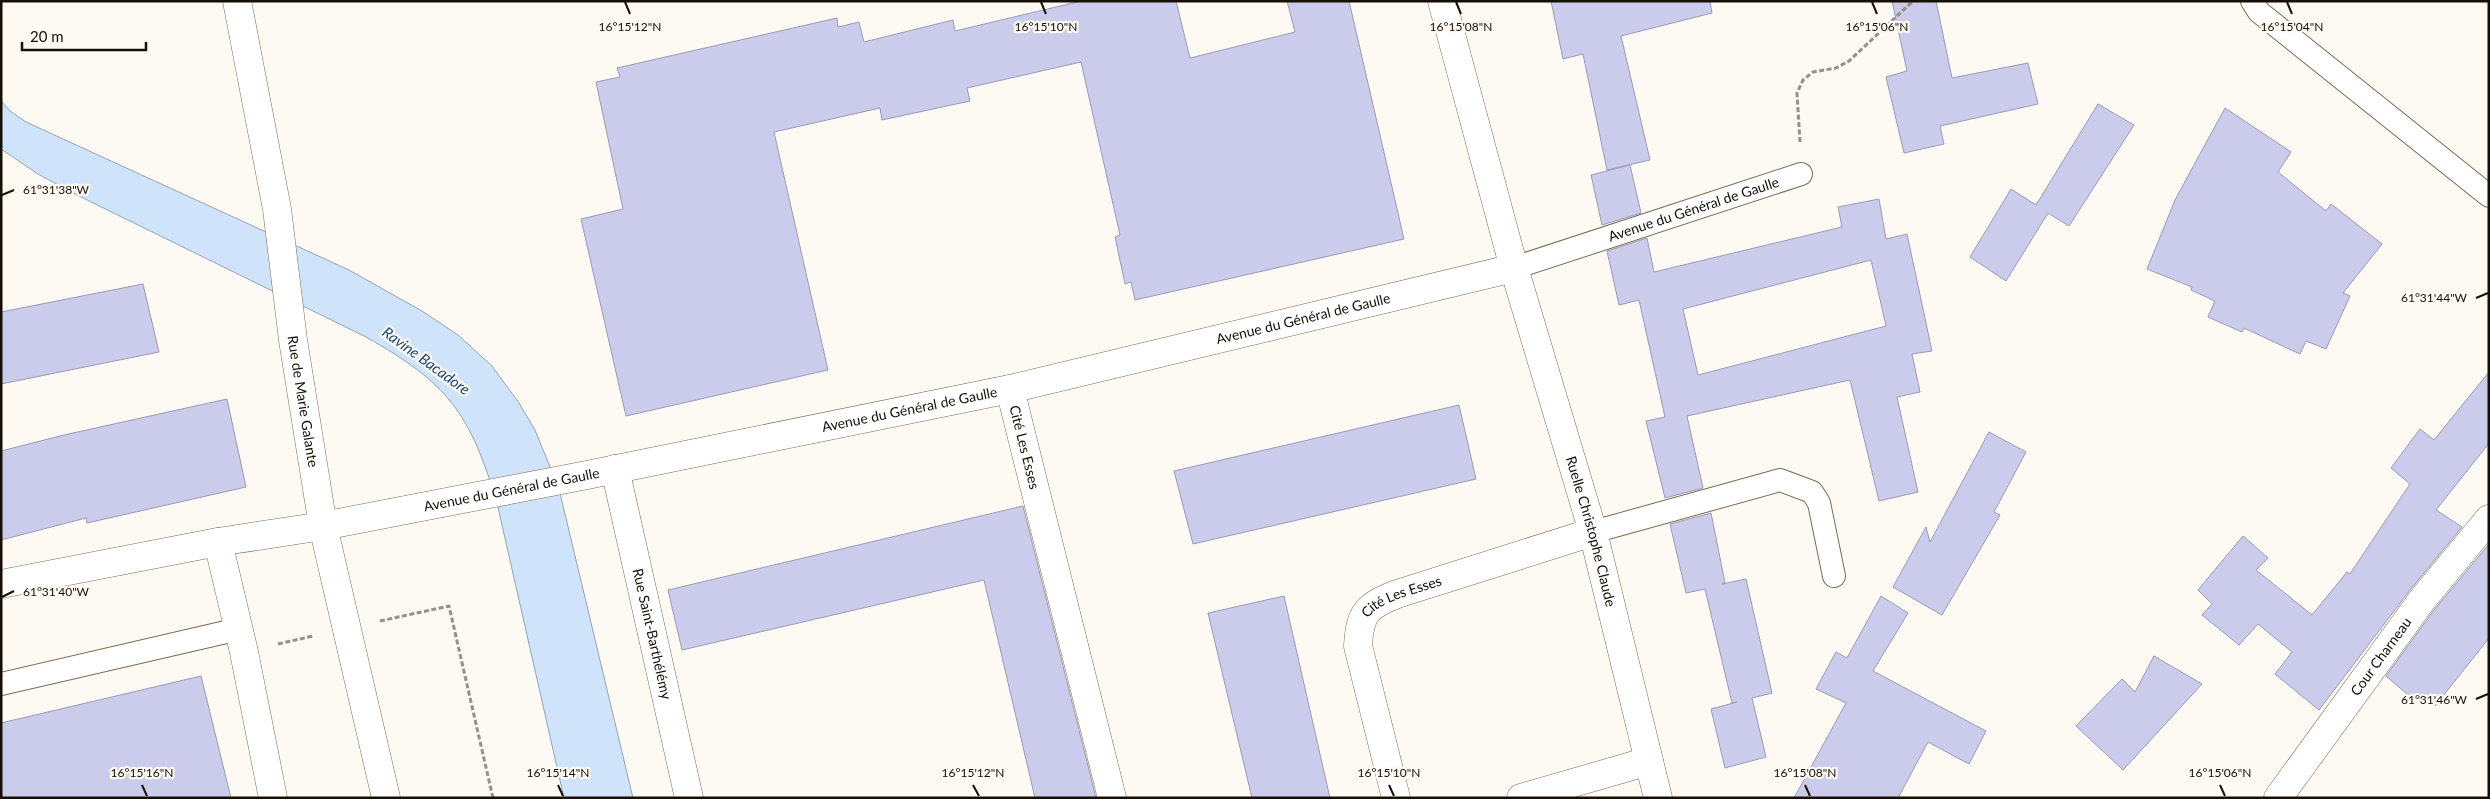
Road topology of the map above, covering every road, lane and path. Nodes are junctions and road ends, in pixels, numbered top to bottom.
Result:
1 (237, 1) edge
2 (1442, 1) edge
3 (1914, 1) edge
4 (2252, 1) edge
5 (1801, 174) joint
6 (2489, 196) edge
7 (1514, 268) junction
8 (1010, 388) junction
9 (615, 469) junction
10 (2489, 519) edge
11 (323, 526) junction
12 (1593, 532) junction
13 (218, 542) junction
14 (1834, 576) dead end
15 (1, 584) edge
16 (449, 606) dead end
17 (239, 629) junction
18 (318, 635) dead end
19 (275, 645) dead end
20 (1, 684) edge
21 (1649, 761) junction
22 (1567, 792) edge
23 (274, 798) edge
24 (386, 798) edge
25 (493, 798) edge
26 (689, 798) edge
27 (1112, 798) edge
28 (1396, 798) edge
29 (1521, 798) edge
30 (1658, 798) edge
31 (2278, 798) edge

1 - 11 street, Rue de Marie Galante
2 - 7 street, Ruelle Christophe Claude
3 - 5 path
4 - 6 lane
5 - 7 lane, Avenue du Général de Gaulle
7 - 8 street, Avenue du Général de Gaulle
7 - 12 street, Ruelle Christophe Claude
8 - 9 street, Avenue du Général de Gaulle
8 - 27 street, Cité Les Esses
9 - 11 street, Avenue du Général de Gaulle
9 - 26 street, Rue Saint-Barthélémy
10 - 31 street, Cour Charneau
11 - 13 street, Avenue du Général de Gaulle
11 - 24 street, Rue de Marie Galante
12 - 14 lane
12 - 21 street, Ruelle Christophe Claude
12 - 28 street, Cité Les Esses
13 - 15 street, Avenue du Général de Gaulle
13 - 17 street
16 - 25 path
17 - 20 lane
17 - 23 street
18 - 19 path
21 - 22 street
21 - 30 street, Ruelle Christophe Claude
22 - 29 street

